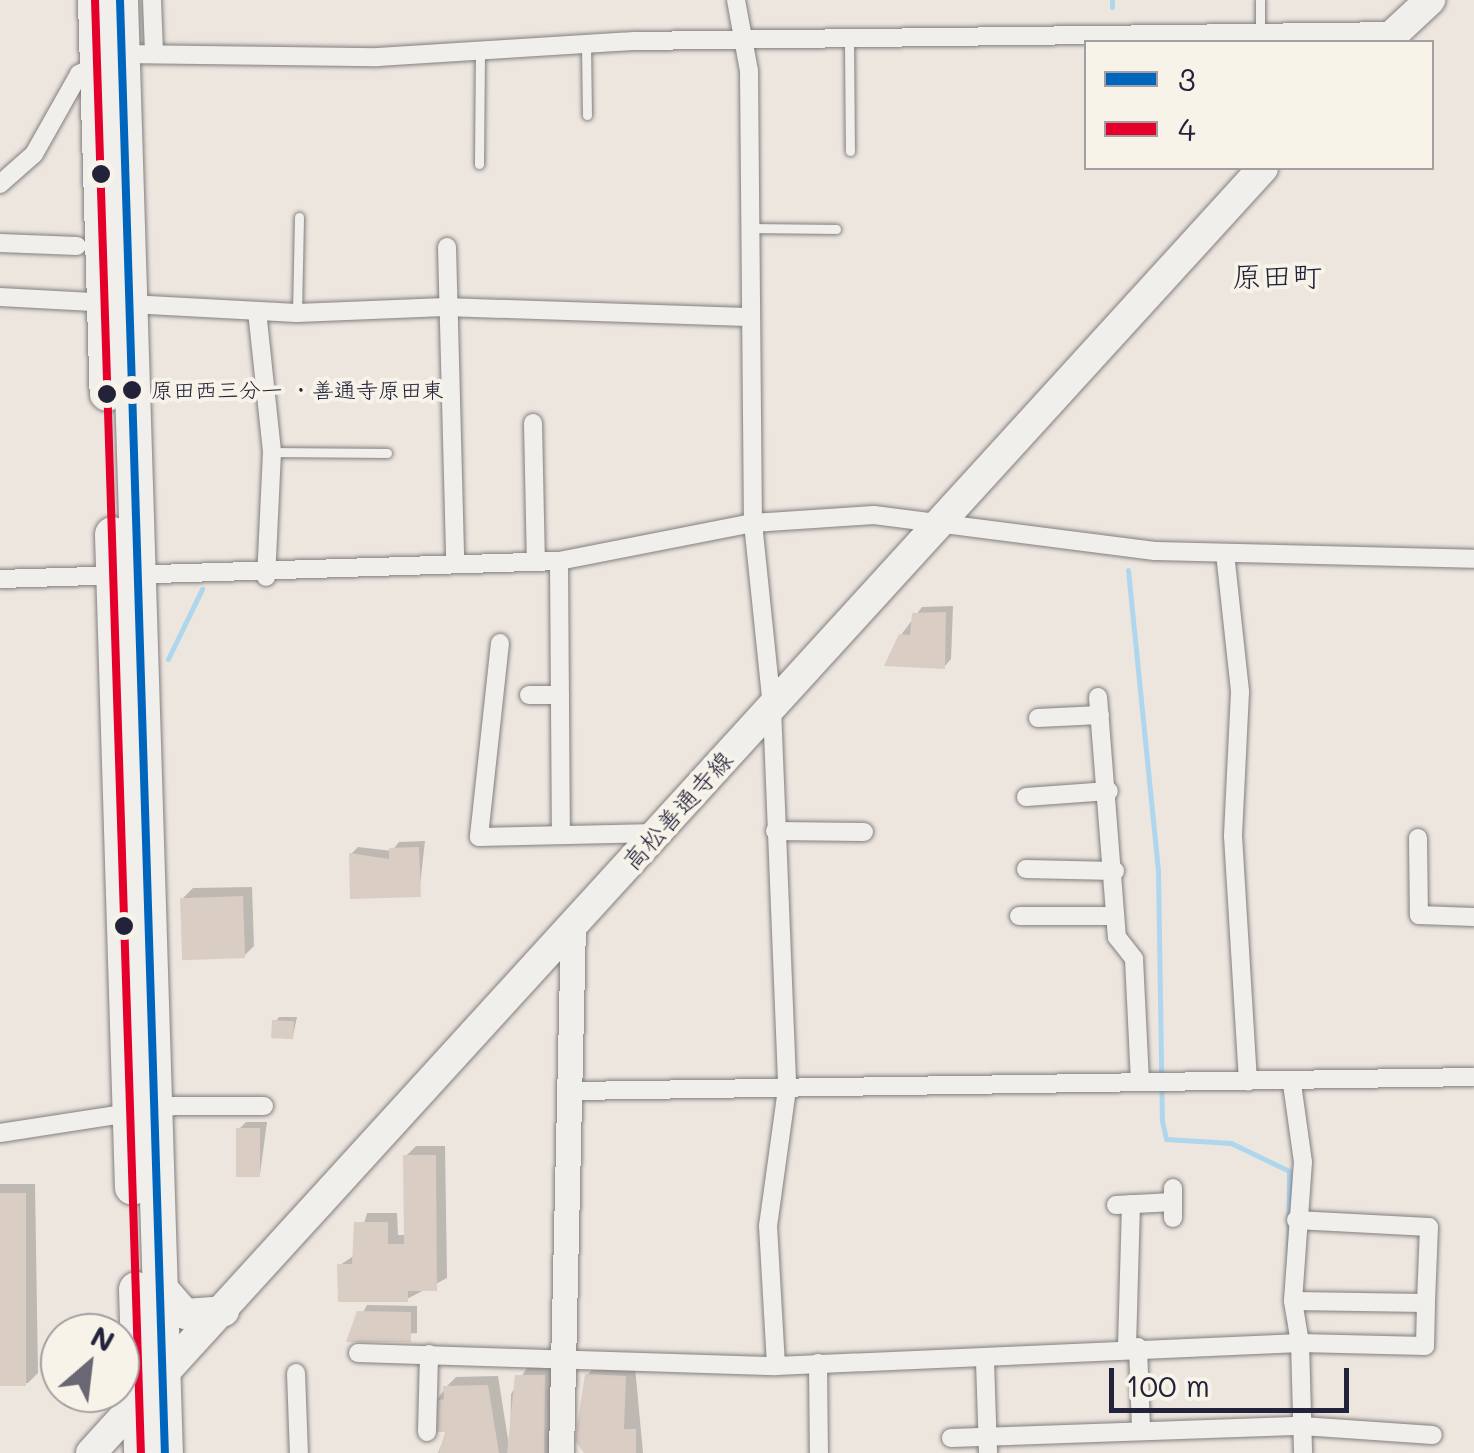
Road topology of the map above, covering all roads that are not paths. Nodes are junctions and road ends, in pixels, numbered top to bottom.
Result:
1 (95, 0) edge
2 (120, 0) edge
3 (152, 0) edge
4 (736, 0) edge
5 (1260, 0) edge
6 (1430, 0) edge
7 (1260, 36) junction
8 (1390, 37) edge
9 (738, 41) junction
10 (849, 42) junction
11 (586, 43) junction
12 (480, 51) junction
13 (125, 56) junction
14 (587, 115) dead end
15 (850, 151) dead end
16 (479, 164) dead end
17 (1261, 170) edge
18 (0, 184) edge
19 (299, 217) dead end
20 (752, 228) junction
21 (836, 229) dead end
22 (0, 243) edge
23 (77, 246) dead end
24 (446, 247) dead end
25 (0, 297) edge
26 (117, 304) junction
27 (445, 307) junction
28 (257, 311) junction
29 (296, 313) junction
30 (747, 317) junction
31 (534, 422) dead end
32 (272, 452) junction
33 (387, 453) dead end
34 (753, 524) junction
35 (937, 525) junction
36 (1224, 553) junction
37 (1474, 558) edge
38 (536, 561) junction
39 (559, 561) junction
40 (455, 563) junction
41 (266, 576) junction
42 (0, 580) edge
43 (126, 580) junction
44 (500, 643) dead end
45 (529, 694) dead end
46 (560, 695) junction
47 (772, 708) junction
48 (1038, 718) dead end
49 (1110, 791) junction
50 (1026, 798) dead end
51 (774, 831) junction
52 (864, 832) dead end
53 (657, 833) junction
54 (561, 835) junction
55 (1418, 838) dead end
56 (1026, 869) dead end
57 (1116, 871) junction
58 (1019, 916) dead end
59 (1116, 916) junction
60 (1474, 917) edge
61 (574, 926) junction
62 (1474, 1077) edge
63 (1140, 1081) junction
64 (1248, 1082) junction
65 (1292, 1084) junction
66 (787, 1089) junction
67 (574, 1090) junction
68 (264, 1106) dead end
69 (142, 1112) junction
70 (0, 1133) edge
71 (1173, 1203) dead end
72 (1296, 1220) junction
73 (160, 1285) junction
74 (1293, 1300) junction
75 (1426, 1303) junction
76 (224, 1311) junction
77 (1300, 1343) junction
78 (1133, 1347) junction
79 (358, 1353) dead end
80 (429, 1354) junction
81 (985, 1360) junction
82 (564, 1361) junction
83 (818, 1363) junction
84 (776, 1366) junction
85 (296, 1373) dead end
86 (152, 1392) junction
87 (1302, 1426) junction
88 (1141, 1428) junction
89 (986, 1431) junction
90 (427, 1432) dead end
91 (1433, 1436) dead end
92 (952, 1438) dead end
93 (91, 1453) edge
94 (141, 1453) edge
95 (165, 1453) edge
96 (299, 1453) edge
97 (561, 1453) edge
98 (820, 1453) edge
99 (988, 1453) edge
100 (1303, 1453) edge

1 - 13 highway
2 - 13 highway
3 - 13 street
4 - 9 street
5 - 7 lane
6 - 8 main road
7 - 8 street
7 - 10 street
9 - 10 street
9 - 11 street
9 - 20 street
10 - 15 lane
11 - 12 street
11 - 14 lane
12 - 13 street
12 - 16 lane
13 - 18 street
13 - 26 highway
17 - 35 main road, 高松善通寺線
19 - 29 lane
20 - 21 lane
20 - 30 street
22 - 23 street
24 - 27 street
25 - 26 street
26 - 28 street
26 - 43 highway
27 - 29 street
27 - 30 street
27 - 40 street
28 - 29 street
28 - 32 street
30 - 34 street
31 - 38 street
32 - 33 lane
32 - 41 street
34 - 35 street
34 - 39 street
34 - 47 street
35 - 36 street
35 - 47 main road, 高松善通寺線
36 - 37 street
36 - 64 street
38 - 39 street
38 - 40 street
39 - 46 street
40 - 41 street
41 - 43 street
42 - 43 street
43 - 69 highway
44 - 54 street
45 - 46 street
46 - 54 street
47 - 51 street
47 - 53 main road, 高松善通寺線
48 - 49 street
49 - 50 street
49 - 57 street
51 - 52 street
51 - 66 street
53 - 54 street
53 - 61 main road, 高松善通寺線
55 - 60 street
56 - 57 street
57 - 59 street
58 - 59 street
59 - 63 street
61 - 67 street
61 - 76 main road, 高松善通寺線
62 - 65 street
63 - 64 street
63 - 66 street
64 - 65 street
65 - 72 street
66 - 67 street
66 - 84 street
67 - 82 street
68 - 69 street
69 - 70 street
69 - 73 highway
69 - 86 highway
71 - 78 street
72 - 74 street
72 - 75 street
73 - 76 main road
73 - 86 highway
74 - 75 street
74 - 77 street
75 - 77 street
76 - 86 main road, 高松善通寺線
77 - 78 street
77 - 87 street
78 - 81 street
78 - 88 street
79 - 80 street
80 - 82 street
80 - 90 street
81 - 83 street
81 - 89 street
82 - 84 street
82 - 97 street
83 - 84 street
83 - 98 street
85 - 96 street
86 - 93 main road, 高松善通寺線
86 - 94 highway
86 - 95 highway
87 - 88 street
87 - 91 street
87 - 100 street
88 - 89 street
89 - 92 street
89 - 99 street

